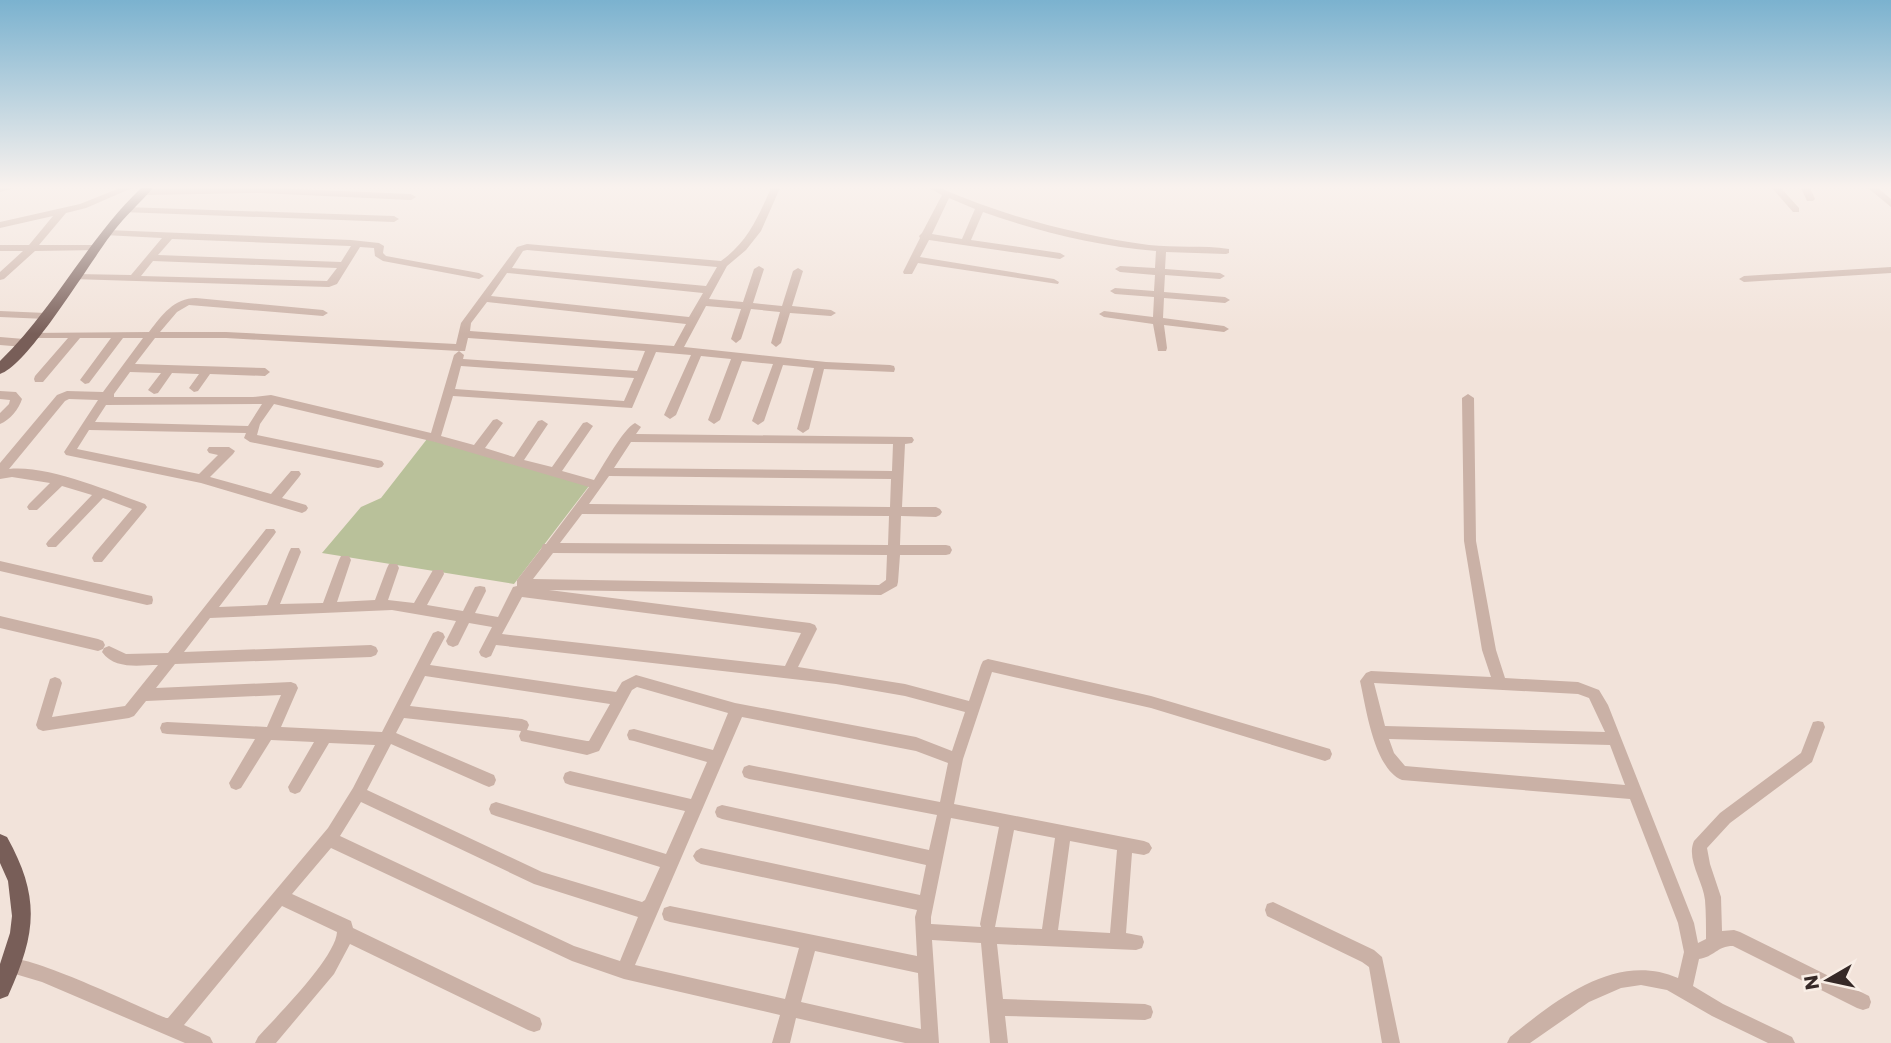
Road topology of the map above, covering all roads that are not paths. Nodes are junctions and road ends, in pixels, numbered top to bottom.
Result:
1 (924, 236) edge
2 (42, 237) edge
3 (105, 237) edge
4 (169, 237) edge
5 (205, 237) edge
6 (752, 237) edge
7 (929, 237) edge
8 (967, 237) edge
9 (1089, 237) edge
10 (965, 242) junction
11 (357, 244) junction
12 (0, 248) edge
13 (97, 248) junction
14 (1161, 248) junction
15 (31, 250) junction
16 (1226, 251) dead end
17 (1060, 256) dead end
18 (151, 258) junction
19 (914, 259) junction
20 (723, 264) junction
21 (343, 265) junction
22 (759, 269) dead end
23 (1120, 269) dead end
24 (505, 270) junction
25 (1891, 270) edge
26 (798, 271) dead end
27 (908, 272) dead end
28 (1162, 272) junction
29 (479, 276) dead end
30 (1220, 276) dead end
31 (0, 277) edge
32 (76, 277) junction
33 (134, 278) junction
34 (1744, 279) dead end
35 (1054, 282) dead end
36 (709, 290) junction
37 (1115, 291) dead end
38 (1160, 294) junction
39 (484, 298) junction
40 (1225, 300) dead end
41 (702, 302) junction
42 (747, 305) junction
43 (786, 308) junction
44 (323, 313) dead end
45 (831, 313) dead end
46 (0, 314) edge
47 (1104, 314) dead end
48 (46, 316) junction
49 (1158, 320) junction
50 (692, 321) junction
51 (1224, 329) dead end
52 (151, 333) junction
53 (464, 334) junction
54 (76, 336) junction
55 (119, 336) junction
56 (27, 339) junction
57 (736, 339) dead end
58 (0, 341) edge
59 (776, 343) dead end
60 (461, 348) junction
61 (652, 348) junction
62 (1162, 348) dead end
63 (677, 350) junction
64 (698, 352) junction
65 (738, 356) junction
66 (779, 361) junction
67 (457, 362) junction
68 (820, 365) junction
69 (128, 368) junction
70 (0, 369) edge
71 (170, 369) junction
72 (890, 369) dead end
73 (207, 370) junction
74 (265, 372) dead end
75 (641, 375) junction
76 (39, 379) dead end
77 (85, 380) dead end
78 (194, 388) dead end
79 (154, 390) dead end
80 (449, 392) junction
81 (0, 395) edge
82 (107, 398) junction
83 (1468, 398) dead end
84 (271, 399) junction
85 (670, 415) dead end
86 (0, 420) edge
87 (714, 420) dead end
88 (758, 421) dead end
89 (497, 424) dead end
90 (542, 424) dead end
91 (86, 426) junction
92 (587, 426) dead end
93 (635, 427) dead end
94 (246, 429) dead end
95 (803, 429) dead end
96 (435, 438) junction
97 (627, 438) junction
98 (213, 450) dead end
99 (477, 450) junction
100 (517, 461) junction
101 (378, 464) dead end
102 (555, 472) junction
103 (605, 472) junction
104 (1, 474) edge
105 (295, 474) dead end
106 (897, 475) junction
107 (201, 479) junction
108 (59, 481) junction
109 (597, 485) junction
110 (102, 493) junction
111 (275, 498) junction
112 (33, 507) dead end
113 (302, 508) dead end
114 (578, 509) junction
115 (895, 511) junction
116 (936, 512) dead end
117 (270, 532) dead end
118 (52, 544) dead end
119 (547, 548) junction
120 (893, 550) junction
121 (946, 550) dead end
122 (295, 552) dead end
123 (98, 558) dead end
124 (345, 560) dead end
125 (0, 566) edge
126 (393, 568) dead end
127 (439, 574) dead end
128 (480, 591) dead end
129 (147, 600) dead end
130 (379, 606) junction
131 (328, 608) junction
132 (418, 609) junction
133 (271, 611) junction
134 (206, 613) junction
135 (466, 617) junction
136 (0, 622) edge
137 (501, 623) junction
138 (493, 639) junction
139 (371, 651) dead end
140 (486, 652) dead end
141 (172, 658) junction
142 (421, 670) junction
143 (789, 672) junction
144 (55, 683) dead end
145 (1500, 685) junction
146 (143, 695) junction
147 (620, 699) junction
148 (735, 709) junction
149 (973, 709) junction
150 (401, 711) junction
151 (1818, 727) dead end
152 (167, 728) dead end
153 (1380, 732) junction
154 (269, 733) junction
155 (634, 735) dead end
156 (326, 736) junction
157 (388, 737) junction
158 (1614, 739) junction
159 (1325, 754) dead end
160 (718, 758) junction
161 (956, 760) junction
162 (749, 772) dead end
163 (570, 778) dead end
164 (489, 779) dead end
165 (236, 782) dead end
166 (295, 787) dead end
167 (358, 793) junction
168 (1636, 793) junction
169 (697, 807) junction
170 (496, 809) dead end
171 (945, 810) junction
172 (722, 812) dead end
173 (1008, 822) junction
174 (1063, 832) junction
175 (329, 839) junction
176 (0, 844) edge
177 (1125, 845) junction
178 (1144, 848) dead end
179 (701, 856) dead end
180 (935, 859) junction
181 (671, 863) junction
182 (280, 897) junction
183 (926, 904) junction
184 (651, 906) junction
185 (1273, 910) dead end
186 (670, 914) dead end
187 (988, 930) junction
188 (924, 932) junction
189 (347, 934) junction
190 (1049, 938) junction
191 (1117, 941) junction
192 (1714, 941) junction
193 (808, 942) junction
194 (1136, 942) dead end
195 (1692, 952) junction
196 (11, 965) junction
197 (926, 966) junction
198 (624, 971) junction
199 (0, 988) edge
200 (1684, 989) junction
201 (1863, 1002) dead end
202 (996, 1007) junction
203 (791, 1009) junction
204 (1145, 1012) dead end
205 (534, 1024) dead end
206 (170, 1027) junction
207 (930, 1042) edge
208 (204, 1043) edge
209 (264, 1043) edge
210 (781, 1043) edge
211 (999, 1043) edge
212 (1391, 1043) edge
213 (1516, 1043) edge
214 (1786, 1043) edge

1 - 19 street
2 - 15 street
3 - 13 main road
4 - 18 street
5 - 11 street
6 - 20 street
7 - 10 street
8 - 10 street
9 - 14 street
10 - 17 street
11 - 21 street
11 - 29 street
12 - 15 street
13 - 15 street
13 - 32 main road
14 - 16 street
14 - 28 street
15 - 31 street
18 - 21 street
18 - 33 street
19 - 27 street
19 - 35 street
20 - 24 street
20 - 36 street
21 - 33 street
22 - 42 street
23 - 28 street
24 - 36 street
24 - 39 street
25 - 34 street
26 - 43 street
28 - 30 street
28 - 38 street
32 - 33 street
32 - 48 main road
36 - 41 street
37 - 38 street
38 - 40 street
38 - 49 street
39 - 50 street
39 - 53 street
41 - 42 street
41 - 50 street
42 - 43 street
42 - 57 street
43 - 45 street
43 - 59 street
44 - 52 street
46 - 48 street
47 - 49 street
48 - 56 main road
49 - 51 street
49 - 62 street
50 - 63 street
52 - 55 street
52 - 60 street
52 - 69 street
53 - 60 street
53 - 61 street
54 - 55 street
54 - 56 street
54 - 76 street
55 - 77 street
56 - 58 street
56 - 70 main road
60 - 67 street
61 - 63 street
61 - 75 street
63 - 64 street
64 - 65 street
64 - 85 street
65 - 66 street
65 - 87 street
66 - 68 street
66 - 88 street
67 - 75 street
67 - 80 street
68 - 72 street
68 - 95 street
69 - 71 street
69 - 82 street
71 - 73 street
71 - 79 street
73 - 74 street
73 - 78 street
75 - 80 street
80 - 96 street
81 - 86 street
82 - 84 street
82 - 91 street
82 - 104 street
83 - 145 street
84 - 96 street
84 - 101 street
89 - 99 street
90 - 100 street
91 - 94 street
91 - 107 street
92 - 102 street
93 - 97 street
96 - 99 street
97 - 103 street
97 - 106 street
98 - 107 street
99 - 100 street
100 - 102 street
102 - 109 street
103 - 106 street
103 - 109 street
104 - 108 street
105 - 111 street
106 - 115 street
107 - 111 street
108 - 110 street
108 - 112 street
109 - 114 street
110 - 118 street
110 - 123 street
111 - 113 street
114 - 115 street
114 - 119 street
115 - 116 street
115 - 120 street
117 - 134 street
119 - 120 street
119 - 120 street
120 - 121 street
122 - 133 street
124 - 131 street
125 - 129 street
126 - 130 street
127 - 132 street
128 - 135 street
130 - 131 street
130 - 132 street
131 - 133 street
132 - 135 street
133 - 134 street
134 - 141 street
135 - 137 street
135 - 142 street
136 - 141 street
137 - 138 street
137 - 143 street
138 - 140 street
138 - 143 street
139 - 141 street
141 - 146 street
142 - 147 street
142 - 150 street
143 - 149 street
144 - 146 street
145 - 153 street
145 - 158 street
146 - 154 street
147 - 148 street
147 - 150 street
148 - 160 street
148 - 161 street
149 - 159 street
149 - 161 street
150 - 157 street
151 - 192 street
152 - 154 street
153 - 158 street
153 - 168 street
154 - 156 street
154 - 165 street
155 - 160 street
156 - 157 street
156 - 166 street
157 - 164 street
157 - 167 street
158 - 168 street
160 - 169 street
161 - 171 street
162 - 171 street
163 - 169 street
167 - 175 street
167 - 184 street
168 - 195 street
169 - 181 street
170 - 181 street
171 - 173 street
171 - 180 street
172 - 180 street
173 - 174 street
173 - 187 street
174 - 177 street
174 - 190 street
175 - 182 street
175 - 198 street
176 - 196 main road
177 - 178 street
177 - 191 street
179 - 183 street
180 - 183 street
181 - 184 street
182 - 189 street
182 - 206 street
183 - 188 street
184 - 198 street
185 - 212 street
186 - 193 street
187 - 188 street
187 - 190 street
187 - 202 street
188 - 197 street
189 - 205 street
189 - 209 street
190 - 191 street
191 - 194 street
192 - 195 street
192 - 201 street
193 - 197 street
193 - 203 street
195 - 200 street
196 - 199 main road
196 - 206 street
197 - 207 street
198 - 203 street
200 - 213 street
200 - 214 street
202 - 204 street
202 - 211 street
203 - 207 street
203 - 210 street
206 - 208 street

